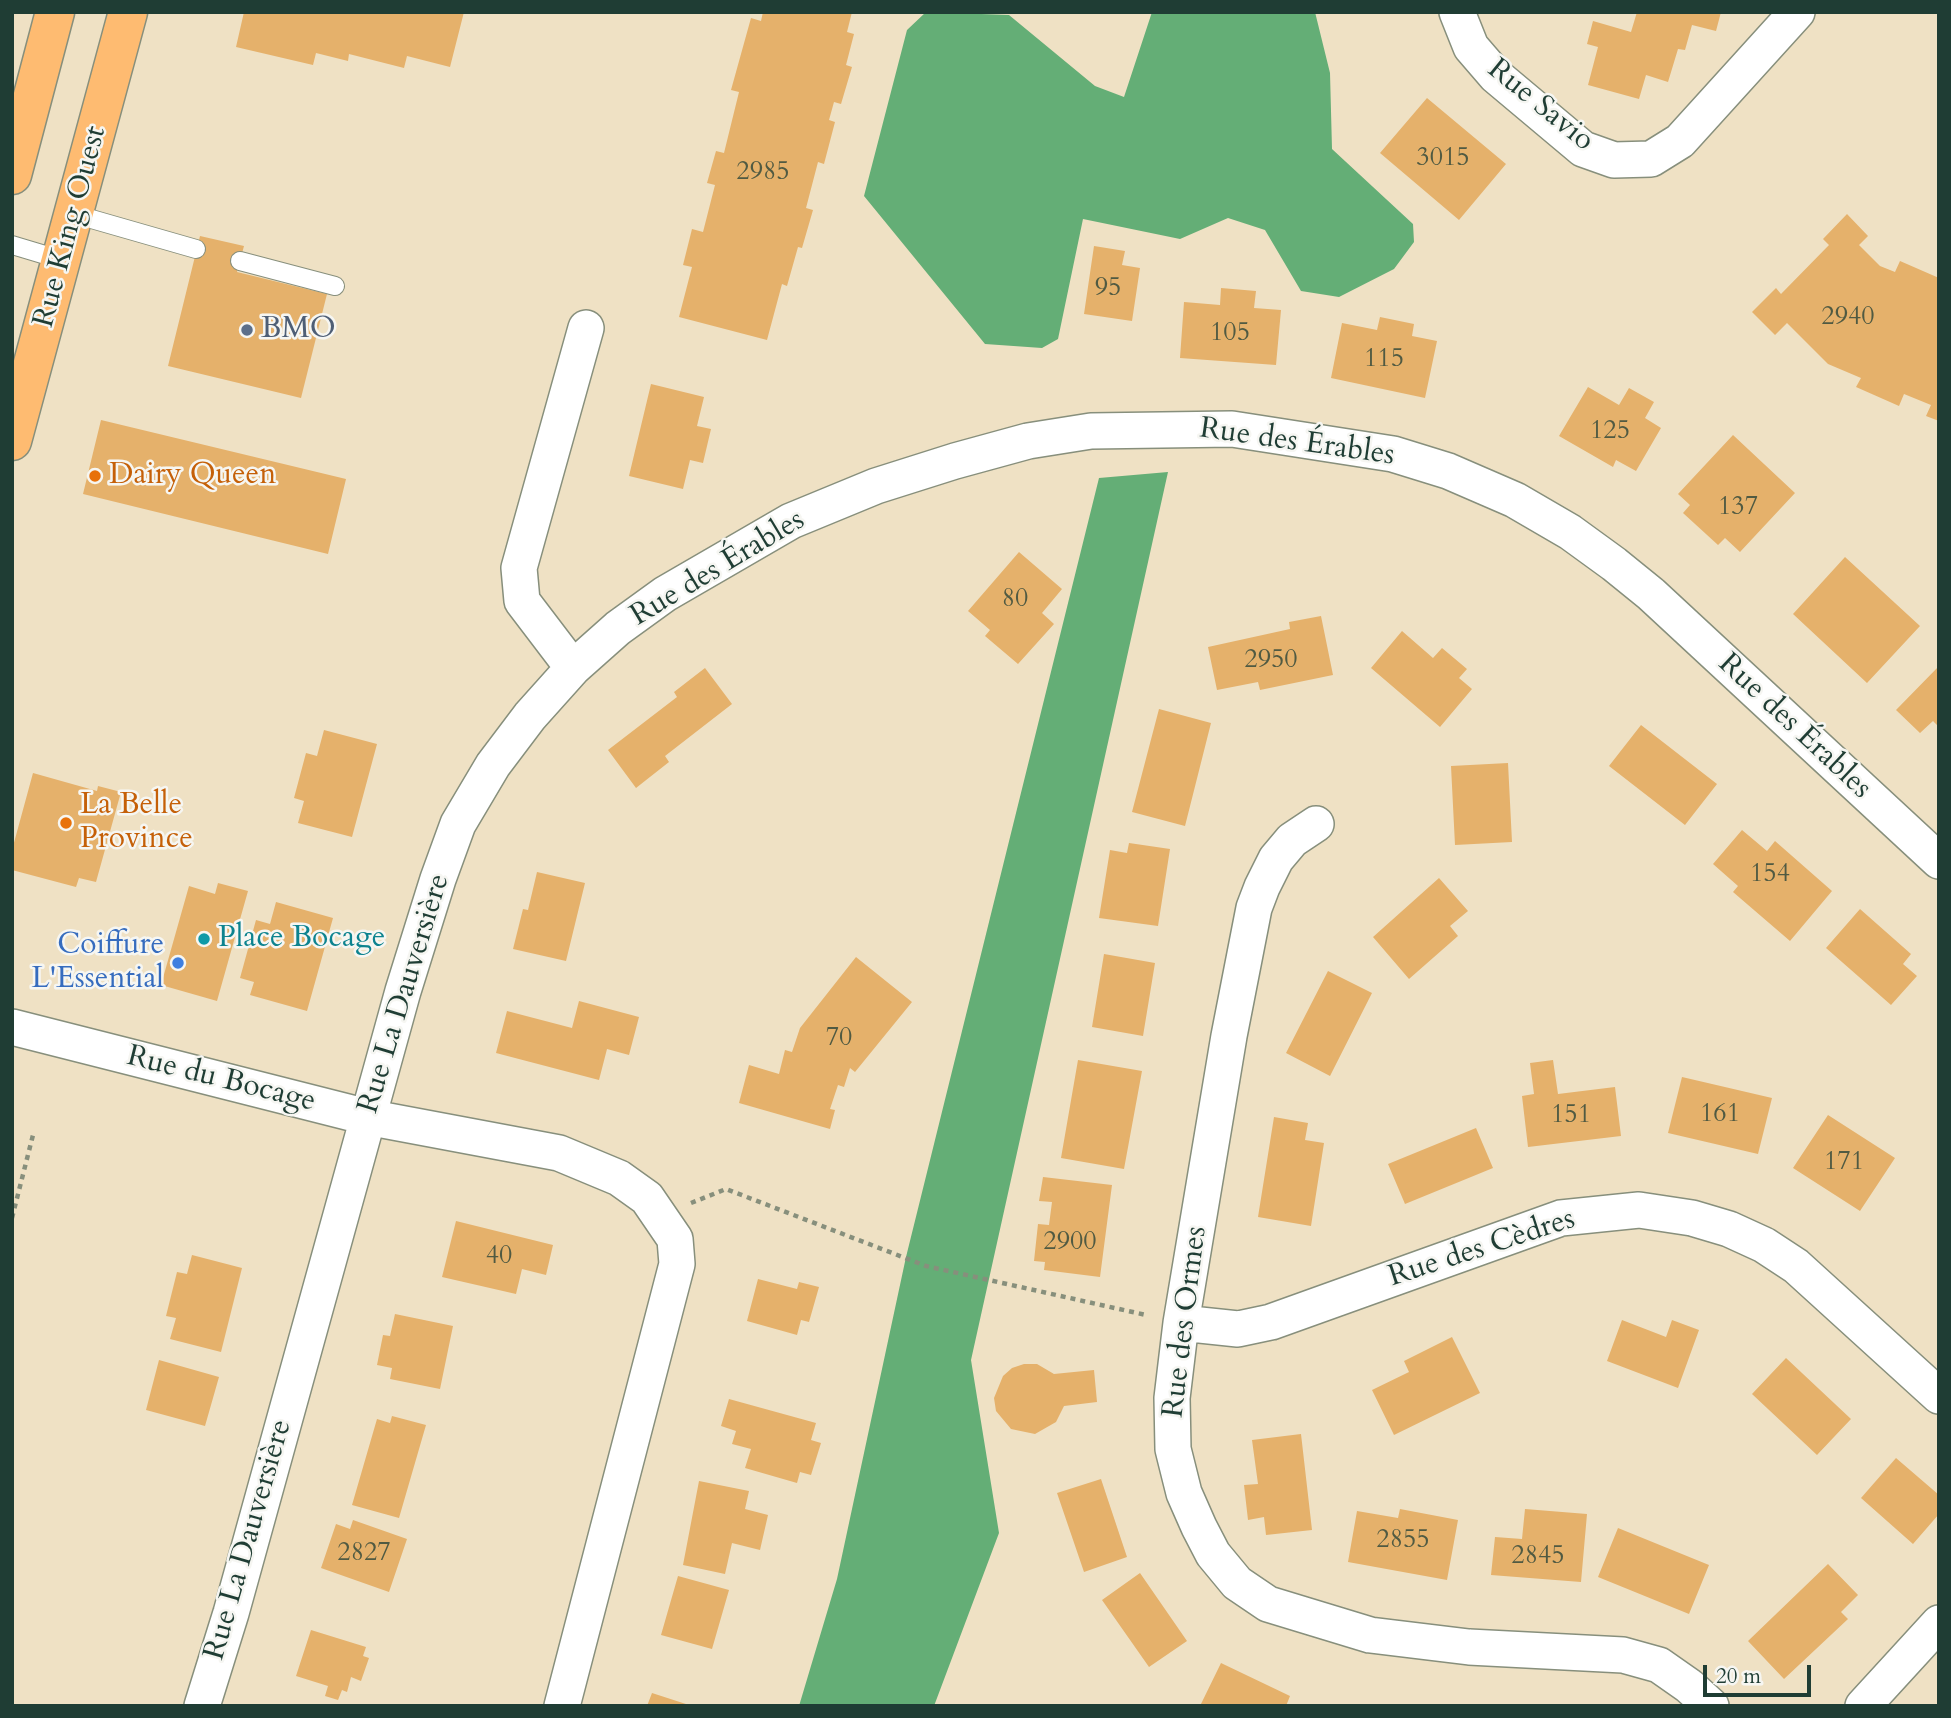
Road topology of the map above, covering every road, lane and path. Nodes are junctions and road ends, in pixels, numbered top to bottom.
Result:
1 (55, 12) edge
2 (128, 12) edge
3 (1457, 12) edge
4 (1797, 12) edge
5 (12, 175) edge
6 (74, 214) junction
7 (12, 244) edge
8 (196, 249) dead end
9 (62, 260) junction
10 (240, 261) dead end
11 (335, 286) dead end
12 (586, 328) dead end
13 (12, 441) edge
14 (573, 668) junction
15 (1317, 824) dead end
16 (1939, 861) edge
17 (12, 1027) edge
18 (367, 1117) junction
19 (34, 1131) dead end
20 (726, 1189) dead end
21 (12, 1218) edge
22 (1181, 1323) junction
23 (1939, 1396) edge
24 (1939, 1623) edge
25 (202, 1706) edge
26 (562, 1706) edge
27 (1711, 1706) edge
28 (1863, 1706) edge

1 - 5 main road
2 - 6 main road, Rue King Ouest
3 - 4 street, Rue Savio
6 - 8 lane
6 - 9 main road, Rue King Ouest
7 - 9 lane
9 - 13 main road, Rue King Ouest
10 - 11 lane
12 - 14 street
14 - 16 street, Rue des Érables
14 - 18 street, Rue La Dauversière
15 - 22 street, Rue des Ormes
17 - 18 street, Rue du Bocage
18 - 25 street, Rue La Dauversière
18 - 26 street, Rue du Bocage
19 - 21 path
20 - 22 path
22 - 23 street, Rue des Cèdres
22 - 27 street, Rue des Ormes
24 - 28 street

